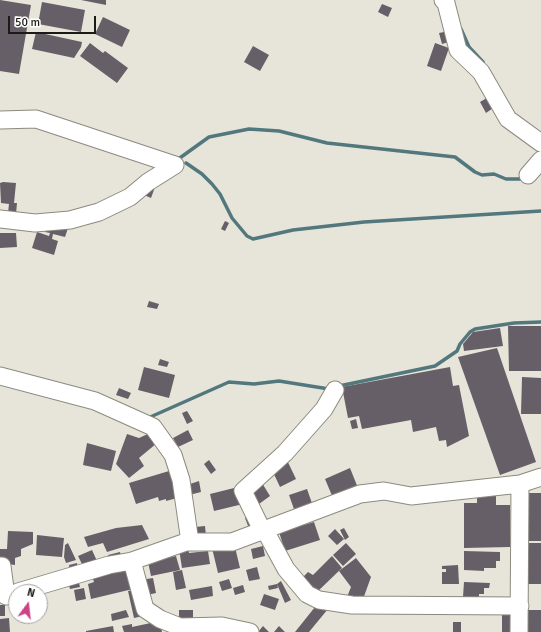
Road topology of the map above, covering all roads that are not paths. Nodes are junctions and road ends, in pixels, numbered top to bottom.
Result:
1 (443, 0) edge
2 (0, 120) edge
3 (541, 143) edge
4 (541, 160) edge
5 (528, 175) dead end
6 (0, 219) edge
7 (0, 376) edge
8 (335, 390) dead end
9 (541, 477) edge
10 (520, 484) junction
11 (262, 530) junction
12 (190, 542) junction
13 (132, 561) junction
14 (0, 566) edge
15 (46, 584) edge
16 (8, 588) edge
17 (520, 606) junction
18 (180, 630) edge
19 (250, 632) edge
20 (519, 632) edge

1 - 3 street
2 - 6 street
4 - 5 street
7 - 12 street
8 - 11 street
9 - 10 street
10 - 11 street
10 - 17 street
11 - 12 street
11 - 17 street
12 - 13 street
13 - 15 street
13 - 18 street
14 - 16 street
17 - 20 street
18 - 19 street

